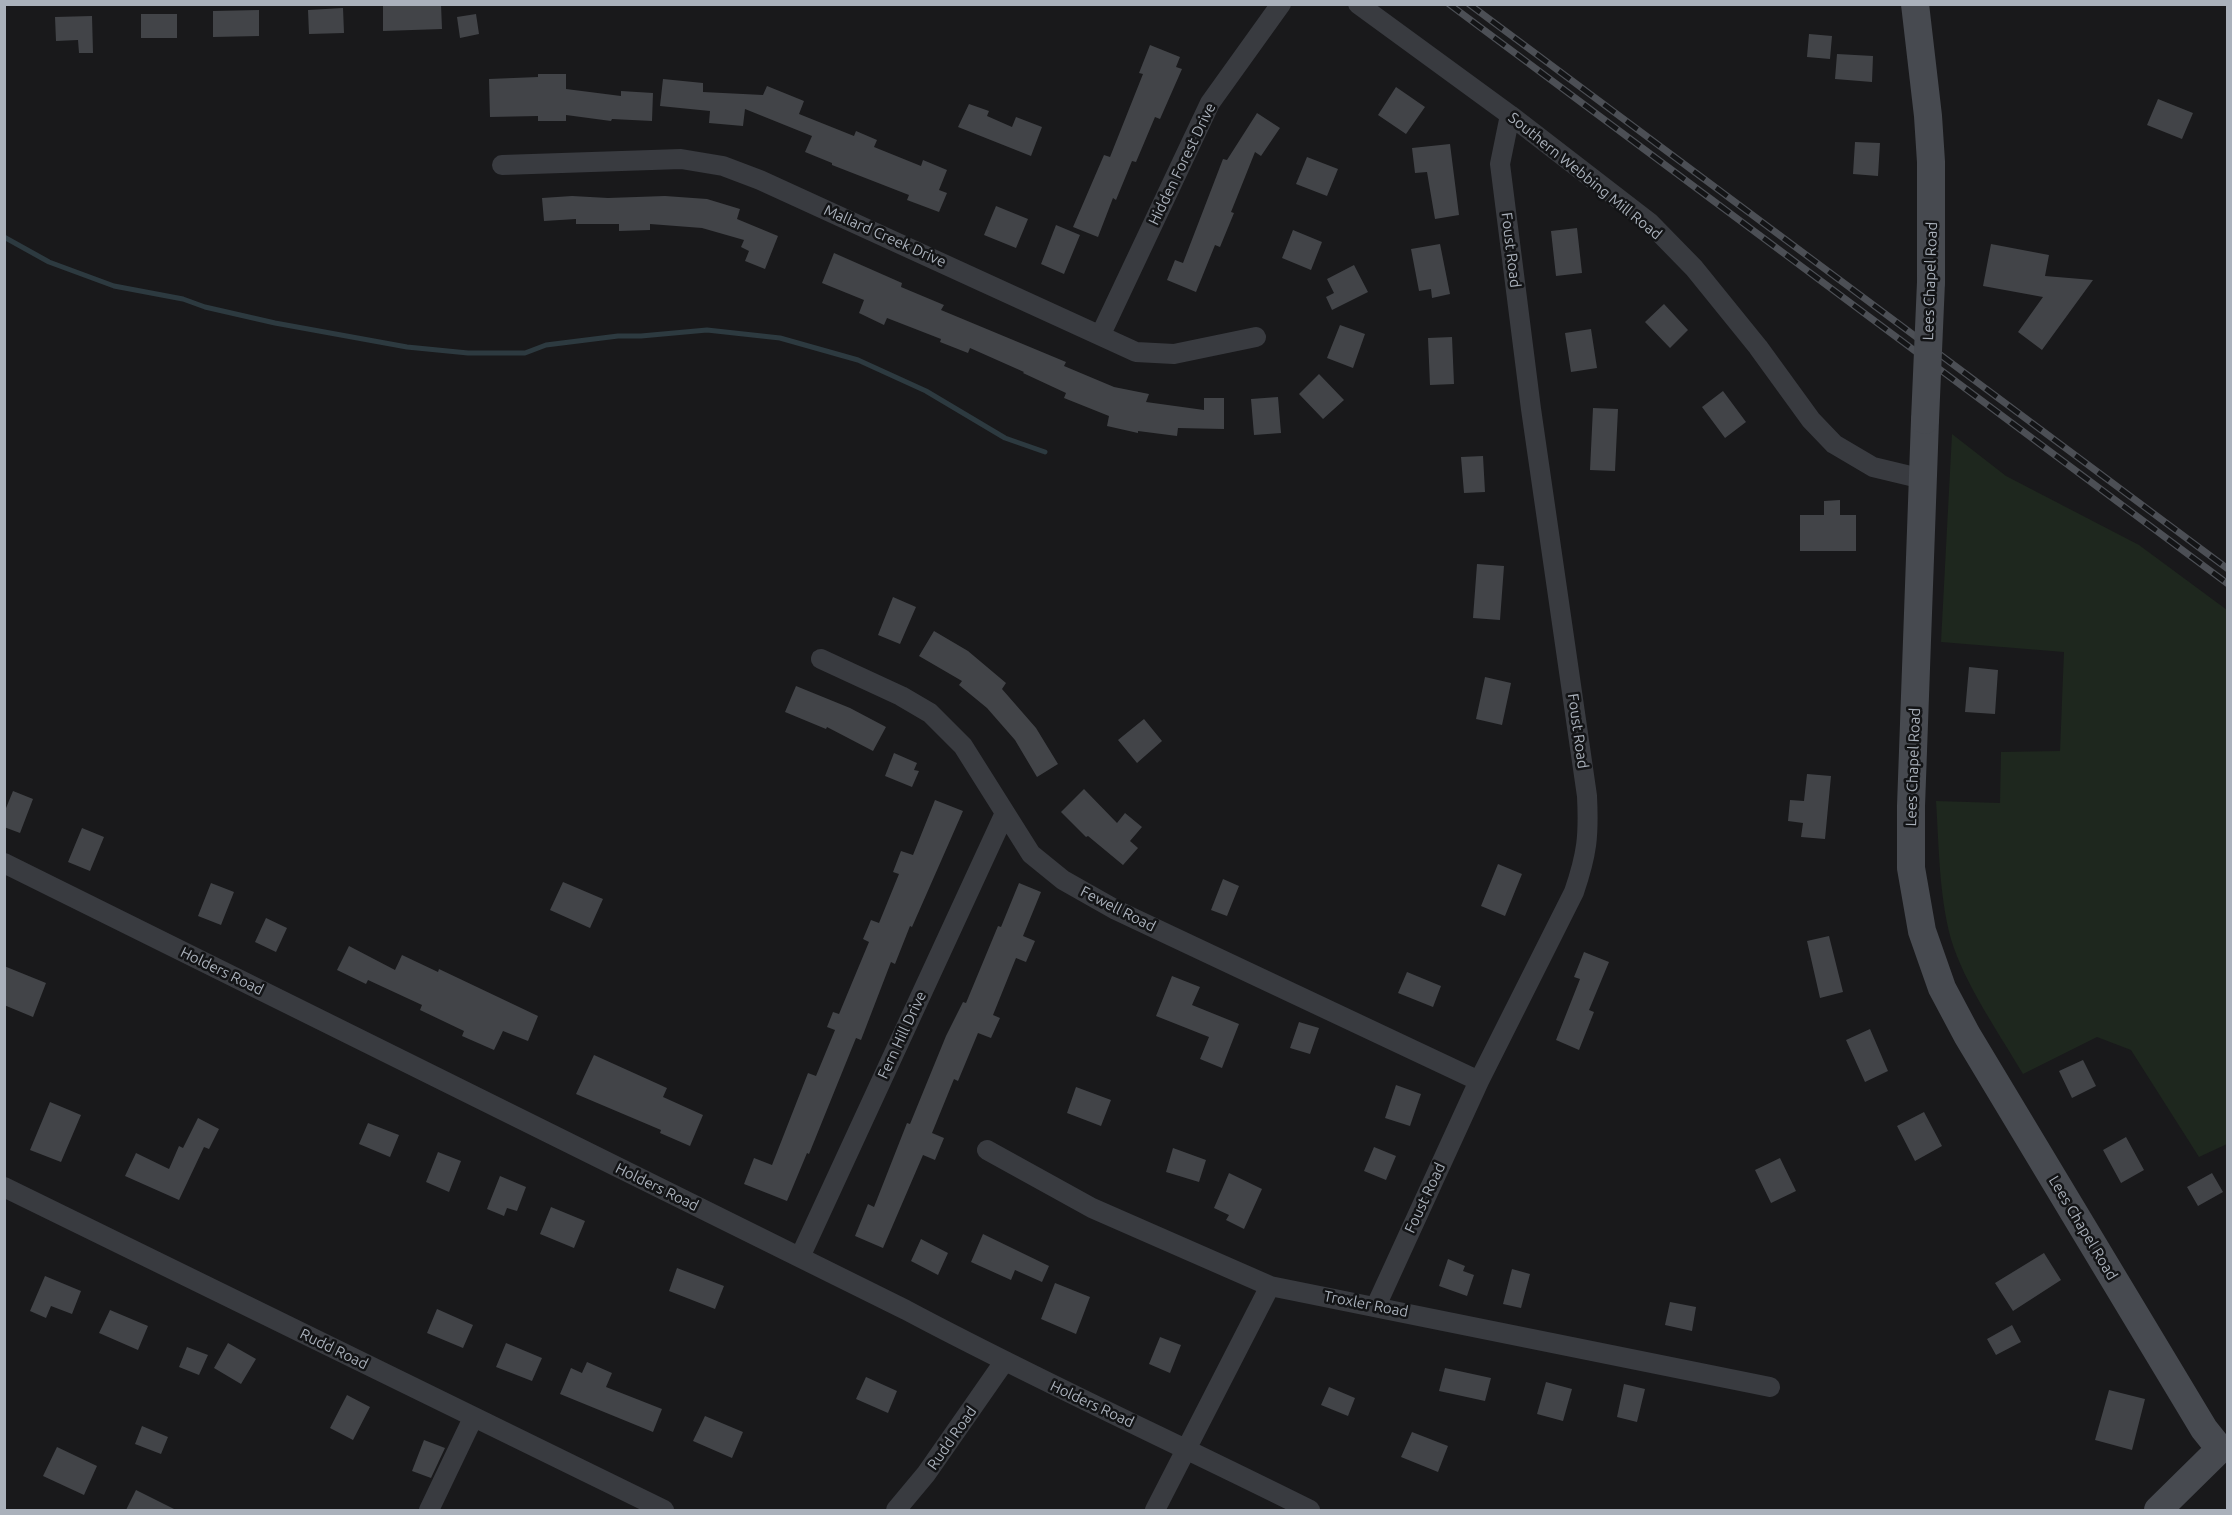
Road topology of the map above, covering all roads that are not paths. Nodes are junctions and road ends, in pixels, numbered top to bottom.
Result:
1 (1281, 4) edge
2 (1358, 4) edge
3 (1915, 4) edge
4 (1510, 115) junction
5 (502, 165) dead end
6 (1101, 334) junction
7 (1256, 337) dead end
8 (1923, 479) junction
9 (821, 659) dead end
10 (1005, 813) junction
11 (4, 863) edge
12 (1479, 1081) junction
13 (987, 1150) dead end
14 (4, 1187) edge
15 (800, 1257) junction
16 (1270, 1286) junction
17 (1376, 1306) junction
18 (1004, 1362) junction
19 (1770, 1388) dead end
20 (473, 1418) junction
21 (1187, 1449) junction
22 (429, 1510) edge
23 (664, 1510) edge
24 (896, 1510) edge
25 (1155, 1510) edge
26 (1310, 1510) edge
27 (2158, 1510) edge

1 - 6 street, Hidden Forest Drive
2 - 4 street, Southern Webbing Mill Road
3 - 8 main road, Lees Chapel Road, bridge
4 - 8 street, Southern Webbing Mill Road
4 - 12 street, Foust Road
5 - 6 street, Mallard Creek Drive
6 - 7 street, Mallard Creek Drive
8 - 27 main road, Lees Chapel Road
9 - 10 street, Fewell Road
10 - 12 street, Fewell Road
10 - 15 street, Fern Hill Drive
11 - 15 street, Holders Road
12 - 17 street, Foust Road
13 - 16 street, Troxler Road
14 - 20 street, Rudd Road
15 - 18 street, Holders Road
16 - 17 street, Troxler Road
16 - 21 street
17 - 19 street, Troxler Road
18 - 21 street, Holders Road
18 - 24 street, Rudd Road
20 - 22 street
20 - 23 street, Rudd Road
21 - 25 street
21 - 26 street, Holders Road

